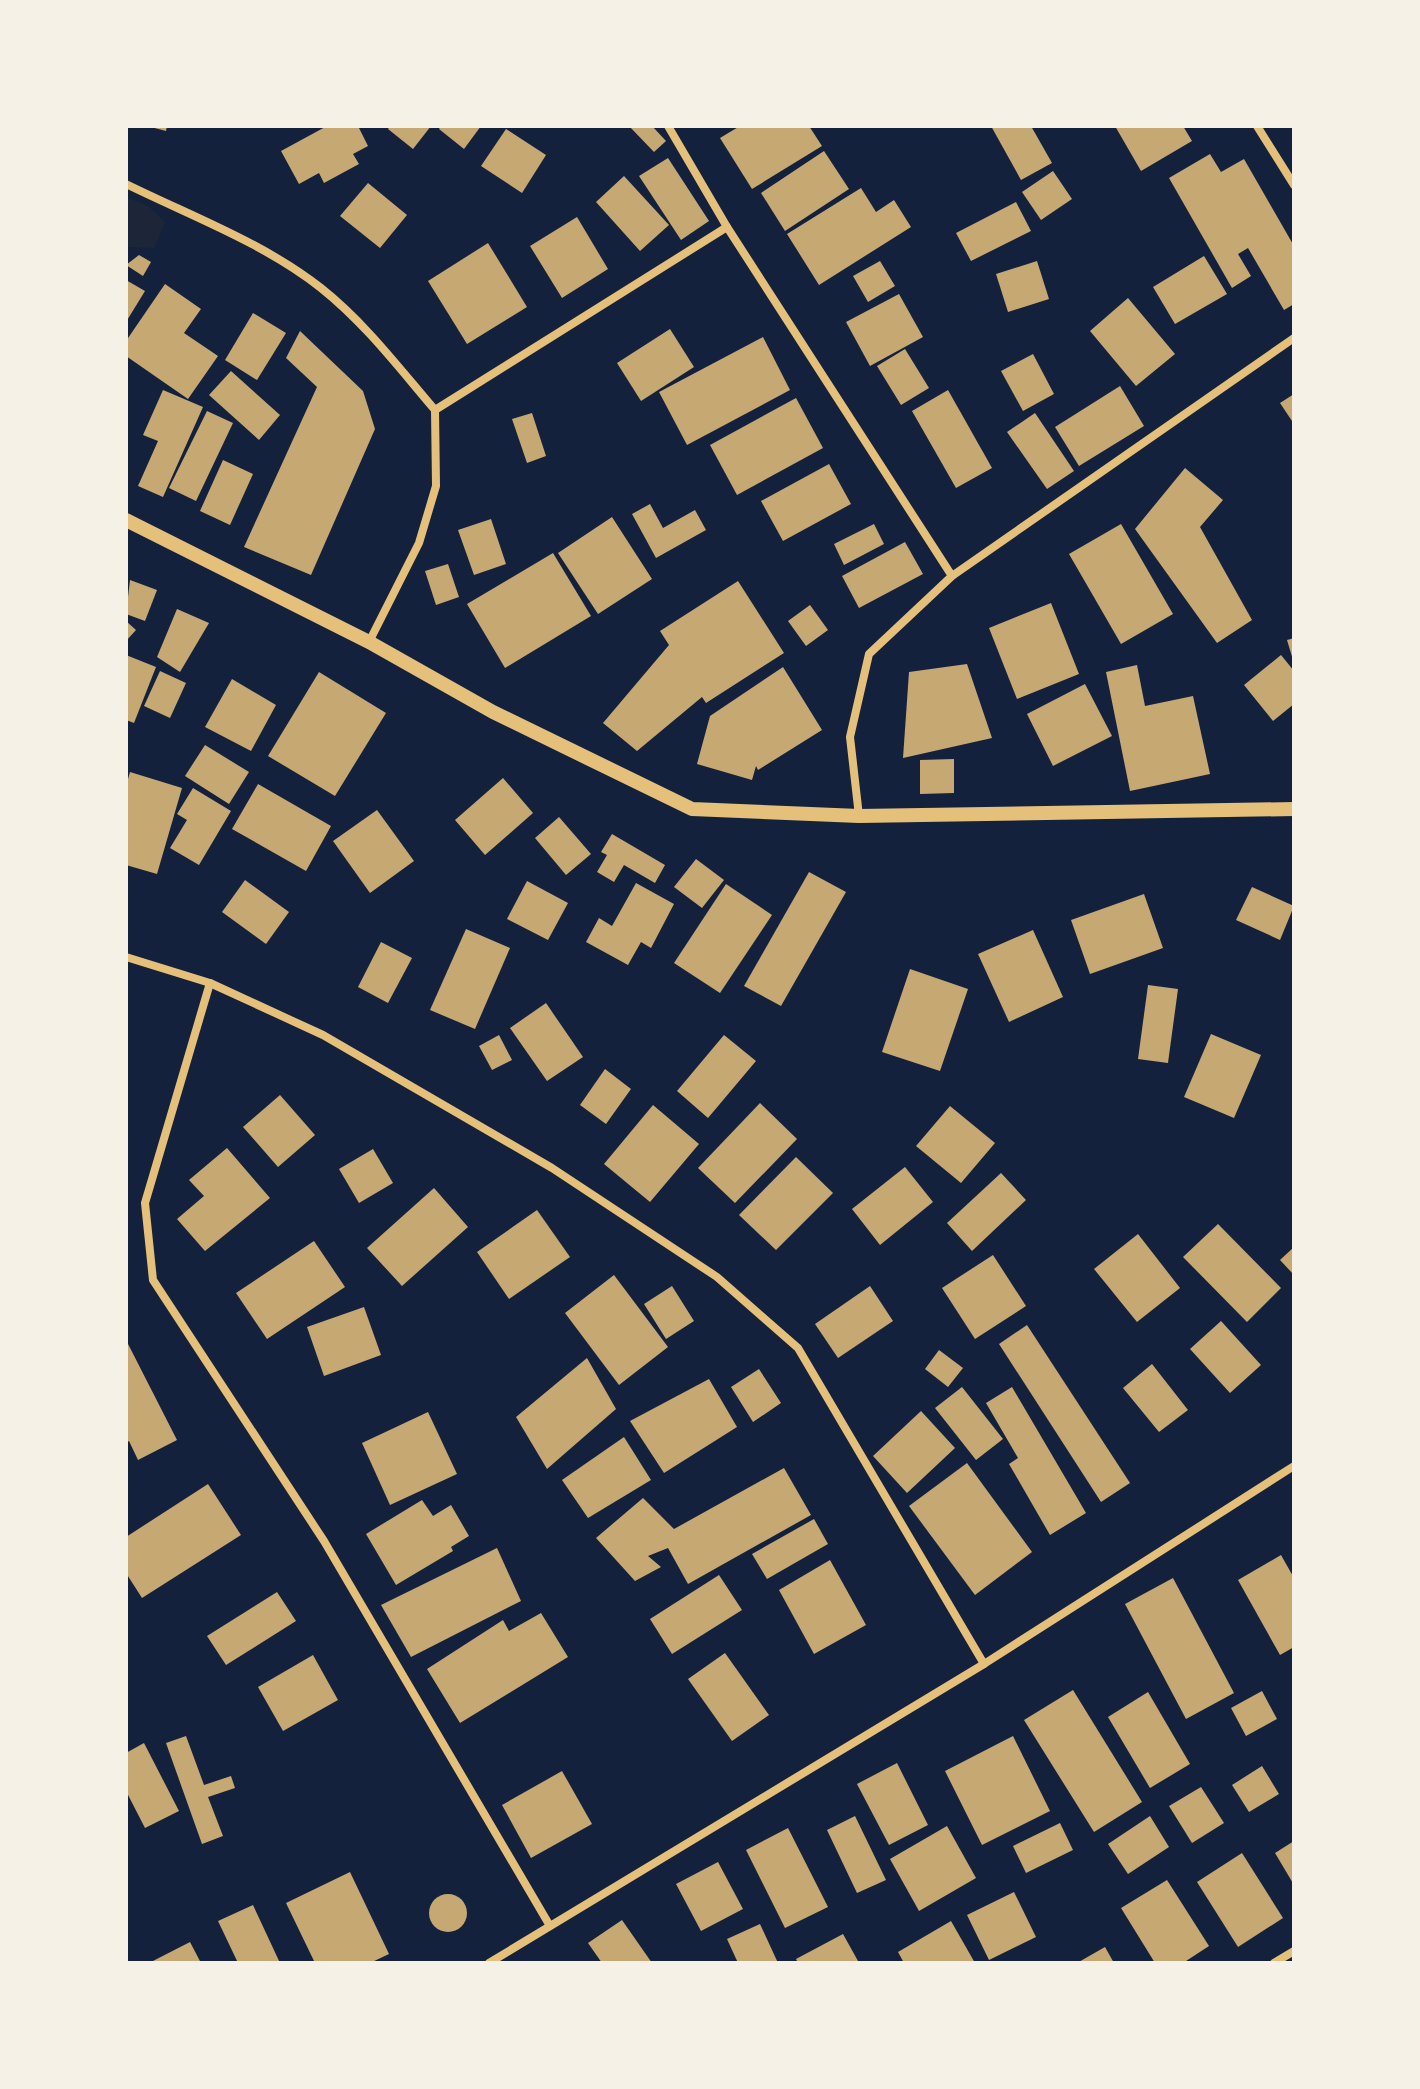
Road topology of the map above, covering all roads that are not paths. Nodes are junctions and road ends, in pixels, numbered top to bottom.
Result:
1 (668, 126) edge
2 (1257, 126) edge
3 (126, 184) edge
4 (1294, 185) edge
5 (727, 227) junction
6 (1294, 338) edge
7 (435, 410) junction
8 (126, 520) edge
9 (952, 576) junction
10 (369, 642) junction
11 (1294, 809) edge
12 (859, 816) junction
13 (126, 957) edge
14 (210, 983) junction
15 (1294, 1466) edge
16 (984, 1664) junction
17 (550, 1926) junction
18 (1294, 1951) edge
19 (494, 1962) edge
20 (1274, 1963) edge

1 - 5 street
2 - 4 street
3 - 7 street
5 - 7 street
5 - 9 street
6 - 9 street
7 - 10 street
8 - 10 street
9 - 12 street
10 - 12 street
11 - 12 street
13 - 14 street
14 - 16 street
14 - 17 street
15 - 16 street
16 - 17 street
17 - 19 street
18 - 20 street

